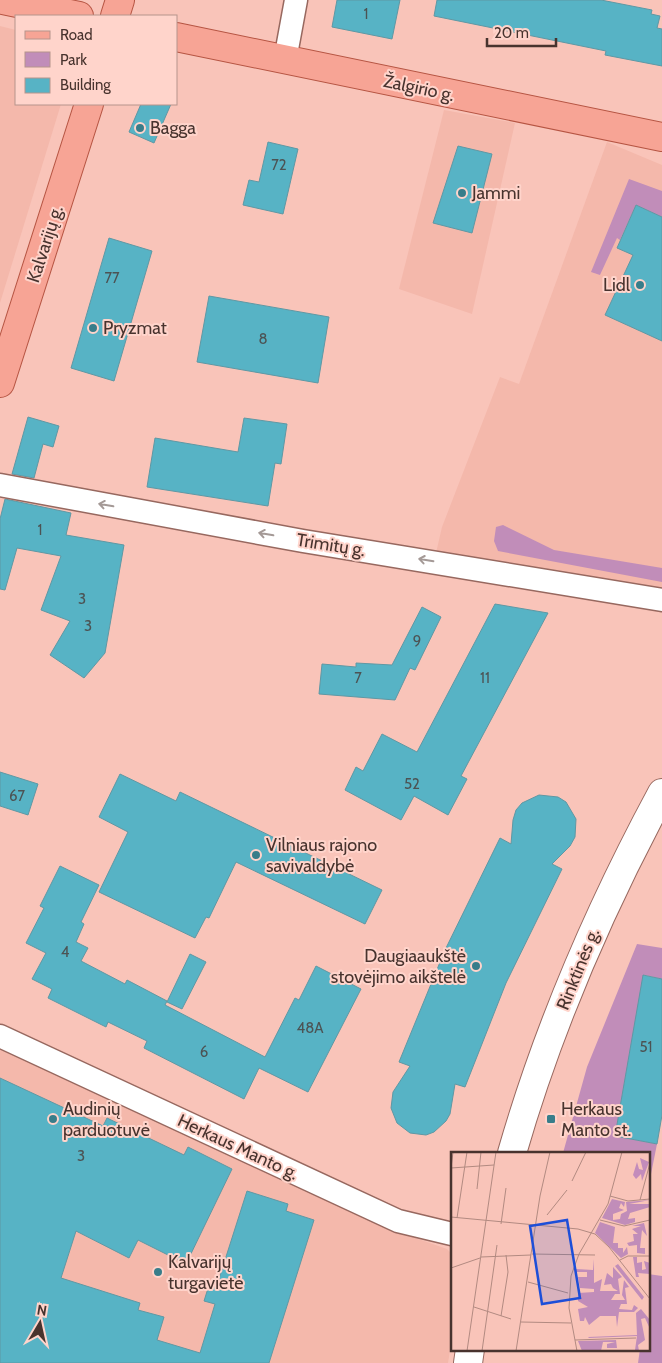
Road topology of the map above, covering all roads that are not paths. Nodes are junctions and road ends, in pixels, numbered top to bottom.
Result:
1 (3, 0) edge
2 (120, 0) edge
3 (296, 0) edge
4 (74, 15) edge
5 (115, 15) edge
6 (178, 37) edge
7 (285, 60) junction
8 (89, 105) edge
9 (662, 138) edge
10 (0, 383) edge
11 (0, 485) edge
12 (662, 600) edge
13 (662, 793) edge
14 (0, 1036) edge
15 (512, 1152) edge
16 (451, 1234) edge
17 (470, 1350) edge
18 (468, 1363) edge

1 - 4 main road
2 - 5 main road
3 - 7 street
6 - 7 main road, Žalgirio g.
7 - 9 main road, Žalgirio g.
8 - 10 main road, Kalvarijų g.
12 -> 11 street, Trimitų g.
13 - 15 main road, Rinktinės g.
14 - 16 street, Herkaus Manto g.
17 - 18 main road

